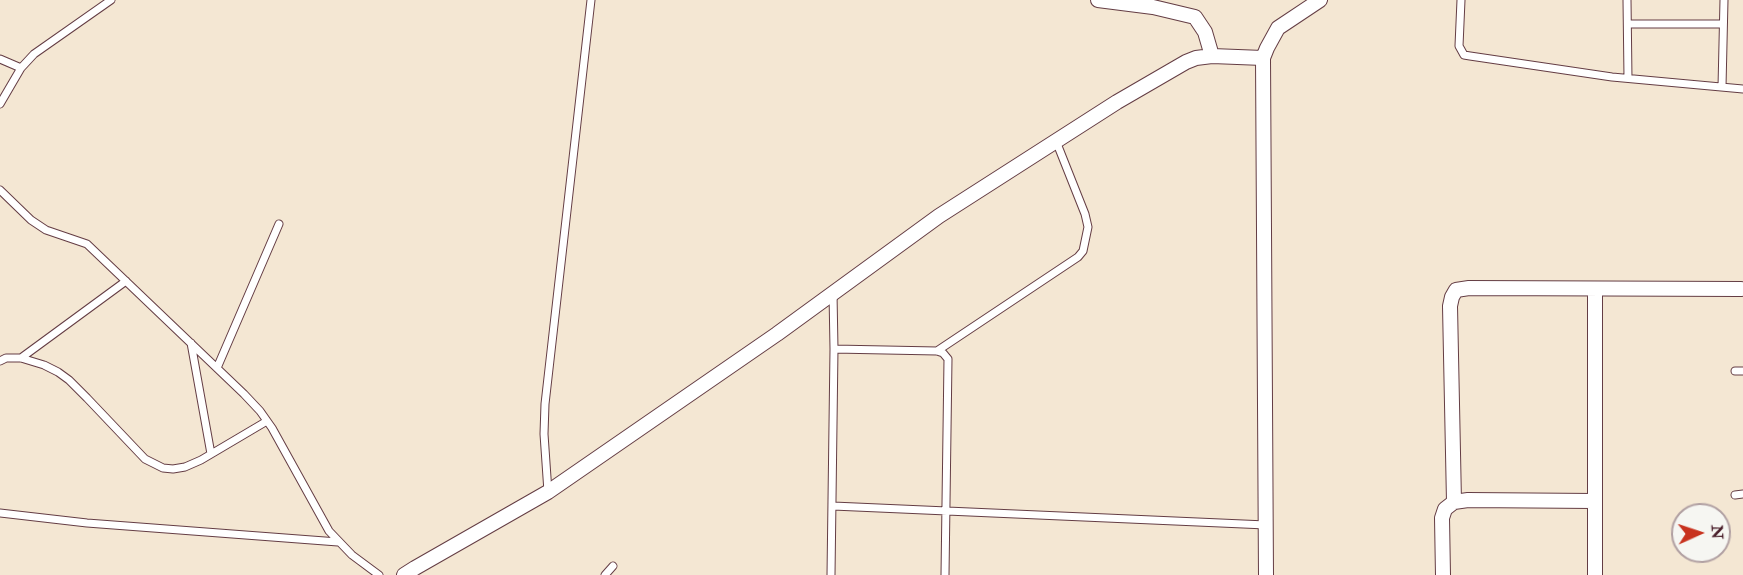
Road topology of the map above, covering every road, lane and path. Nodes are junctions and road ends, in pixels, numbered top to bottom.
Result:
1 (111, 0) edge
2 (591, 0) edge
3 (1098, 0) edge
4 (1320, 0) edge
5 (1461, 0) edge
6 (1628, 0) edge
7 (1724, 0) edge
8 (1154, 4) edge
9 (1628, 24) junction
10 (1723, 24) junction
11 (1212, 56) junction
12 (1263, 58) junction
13 (0, 59) edge
14 (21, 68) junction
15 (1628, 78) junction
16 (1722, 87) junction
17 (1743, 89) edge
18 (0, 104) edge
19 (1056, 141) junction
20 (0, 190) edge
21 (279, 224) dead end
22 (126, 281) junction
23 (1595, 289) junction
24 (1741, 289) dead end
25 (833, 293) junction
26 (191, 343) junction
27 (834, 349) junction
28 (937, 351) junction
29 (21, 358) junction
30 (0, 361) edge
31 (217, 368) junction
32 (267, 421) junction
33 (211, 454) junction
34 (548, 492) junction
35 (1743, 494) edge
36 (1735, 495) dead end
37 (1594, 501) junction
38 (1454, 502) junction
39 (833, 506) junction
40 (947, 510) junction
41 (0, 513) edge
42 (1266, 525) junction
43 (338, 542) junction
44 (613, 566) dead end
45 (378, 575) edge
46 (404, 575) edge
47 (605, 575) edge
48 (831, 575) edge
49 (945, 575) edge
50 (1266, 575) edge
51 (1443, 575) edge
52 (1595, 575) edge

1 - 14 lane
2 - 34 lane
3 - 8 street
4 - 12 street
5 - 15 lane
6 - 9 lane
7 - 10 lane
8 - 11 street
9 - 10 lane
9 - 15 lane
10 - 16 lane
11 - 12 street
11 - 19 street
12 - 42 street
13 - 14 lane
14 - 18 lane
15 - 16 lane
16 - 17 lane
19 - 25 street
19 - 28 lane
20 - 22 lane
21 - 31 lane
22 - 26 lane
22 - 29 lane
23 - 24 street
23 - 37 street
23 - 38 street
25 - 27 lane
25 - 34 street
26 - 31 lane
26 - 33 lane
27 - 28 lane
27 - 39 lane
28 - 40 lane
29 - 30 lane
29 - 33 lane
31 - 32 lane
32 - 33 lane
32 - 43 lane
34 - 46 street
35 - 36 lane
37 - 38 street
37 - 52 street
38 - 51 street
39 - 40 lane
39 - 48 lane
40 - 42 lane
40 - 49 lane
41 - 43 lane
42 - 50 street
43 - 45 lane
44 - 47 lane

